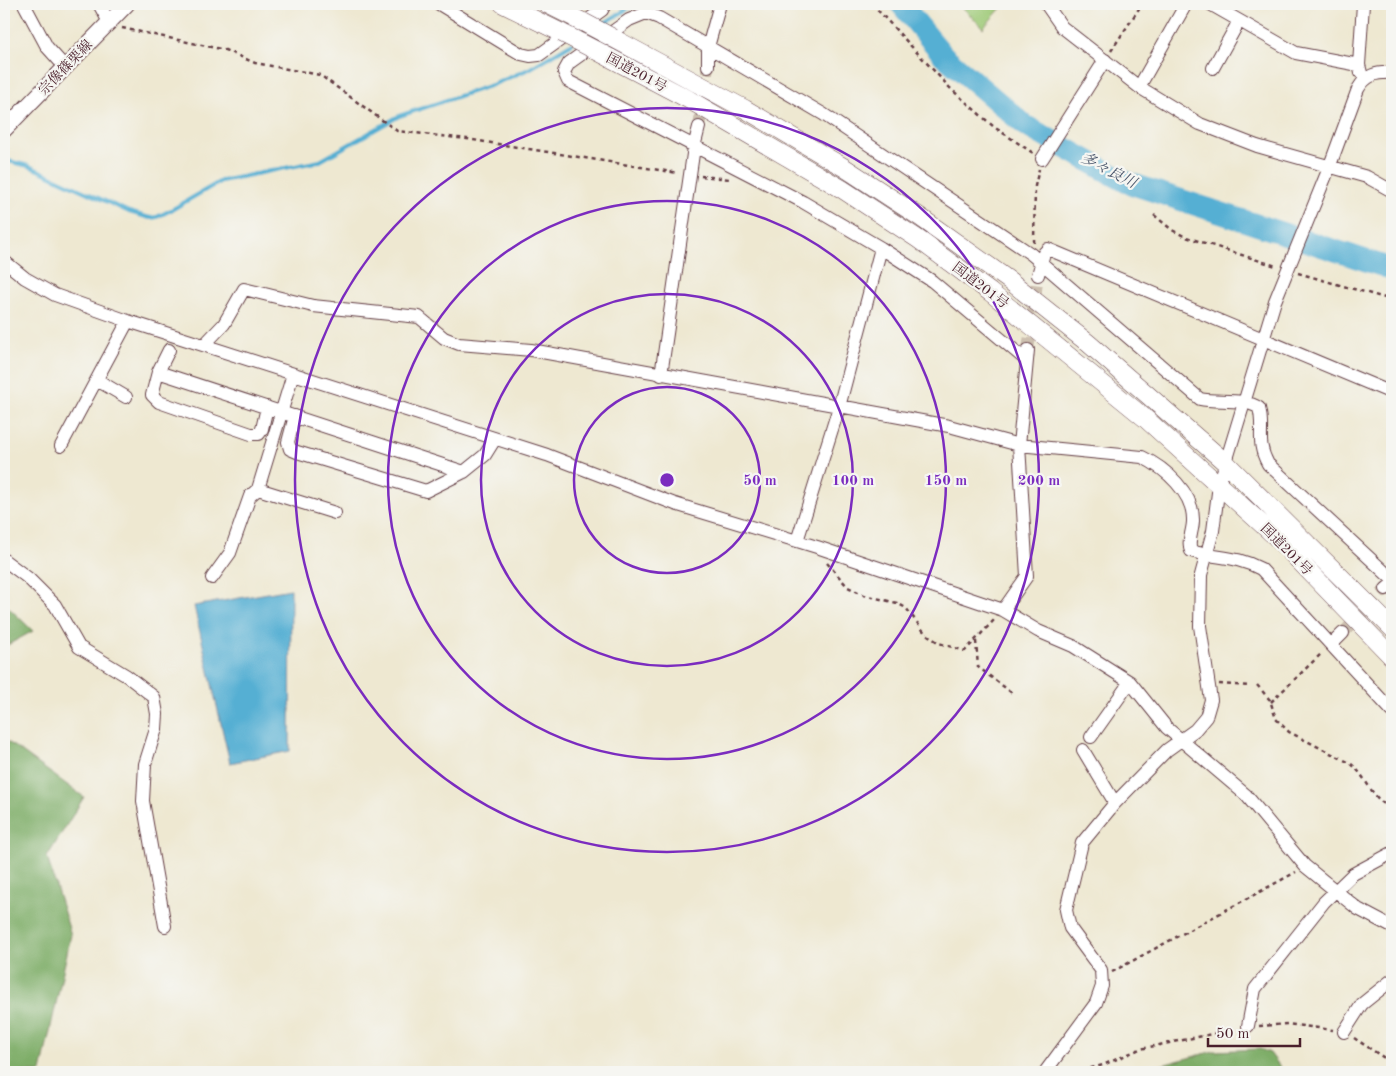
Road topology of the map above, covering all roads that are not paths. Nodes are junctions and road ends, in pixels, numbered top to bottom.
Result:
1 (19, 4) edge
2 (24, 4) edge
3 (99, 4) edge
4 (127, 4) edge
5 (439, 4) edge
6 (503, 4) edge
7 (547, 4) edge
8 (605, 4) edge
9 (720, 4) edge
10 (1046, 4) edge
11 (1186, 4) edge
12 (1210, 4) edge
13 (1363, 4) edge
14 (1239, 21) junction
15 (109, 22) junction
16 (708, 47) junction
17 (1104, 60) junction
18 (1359, 65) junction
19 (708, 66) tunnel mouth
20 (65, 67) junction
21 (1213, 68) dead end
22 (1392, 73) edge
23 (1363, 80) junction
24 (1139, 87) junction
25 (699, 127) tunnel mouth
26 (4, 130) edge
27 (694, 147) junction
28 (1042, 159) road end
29 (1329, 168) junction
30 (1392, 191) edge
31 (881, 248) junction
32 (1036, 258) junction
33 (4, 261) edge
34 (1038, 275) tunnel mouth
35 (128, 321) junction
36 (1264, 340) junction
37 (204, 345) junction
38 (169, 350) dead end
39 (158, 372) junction
40 (293, 374) junction
41 (661, 374) junction
42 (96, 380) junction
43 (1392, 393) edge
44 (126, 397) dead end
45 (1244, 403) junction
46 (839, 406) junction
47 (267, 408) junction
48 (282, 412) junction
49 (294, 416) junction
50 (495, 439) junction
51 (1019, 445) junction
52 (61, 446) dead end
53 (1226, 463) junction
54 (464, 472) junction
55 (1219, 485) junction
56 (258, 490) junction
57 (335, 513) dead end
58 (797, 541) junction
59 (1206, 556) junction
60 (4, 560) edge
61 (212, 578) dead end
62 (1390, 584) edge
63 (1003, 610) junction
64 (1392, 628) edge
65 (1343, 633) tunnel mouth
66 (1331, 644) junction
67 (1392, 657) edge
68 (1130, 682) junction
69 (1392, 711) edge
70 (1091, 737) dead end
71 (1181, 739) junction
72 (1083, 750) dead end
73 (1115, 803) junction
74 (1392, 853) edge
75 (1336, 890) junction
76 (165, 926) dead end
77 (1392, 927) edge
78 (1392, 980) edge
79 (1248, 1026) road end
80 (1344, 1032) road end
81 (1045, 1072) edge

1 - 2 street
2 - 20 street
3 - 15 street
4 - 15 main road, 宗像篠栗線
5 - 8 street
6 - 55 highway, 国道201号, bridge
7 - 53 highway, 国道201号, bridge
9 - 16 street
10 - 17 street
11 - 24 street
12 - 14 street
13 - 18 street
14 - 18 street
14 - 21 street
15 - 20 main road, 宗像篠栗線
16 - 19 street
16 - 27 street
16 - 32 street
17 - 24 street
17 - 28 street
18 - 23 street
20 - 26 main road, 宗像篠栗線
22 - 23 street
23 - 29 street
24 - 29 street
25 - 27 street
27 - 31 street
27 - 41 street
29 - 30 street
29 - 36 street
31 - 46 street
31 - 51 street
32 - 34 street
32 - 36 street
32 - 45 street
33 - 35 street
35 - 37 street
35 - 42 street
36 - 43 street
36 - 45 street
37 - 40 street
37 - 41 street
38 - 39 street
39 - 47 street
39 - 47 street
40 - 48 street
40 - 50 street
41 - 46 street
42 - 44 street
42 - 52 street
45 - 53 street
45 - 62 street
46 - 51 street
46 - 58 street
47 - 48 street
48 - 49 street
48 - 56 street
49 - 54 street
49 - 54 street
50 - 54 street
50 - 58 street
51 - 59 street
51 - 63 street
53 - 55 street
53 - 64 highway, 国道201号
55 - 59 street
55 - 67 highway, 国道201号
56 - 57 street
56 - 61 street
58 - 63 street
59 - 66 street
59 - 71 street
60 - 76 street
63 - 68 street
65 - 66 street
66 - 69 street
68 - 70 street
68 - 71 street
71 - 73 street
71 - 75 street
72 - 73 street
73 - 81 street
74 - 75 street
75 - 77 street
75 - 79 street
78 - 80 street

